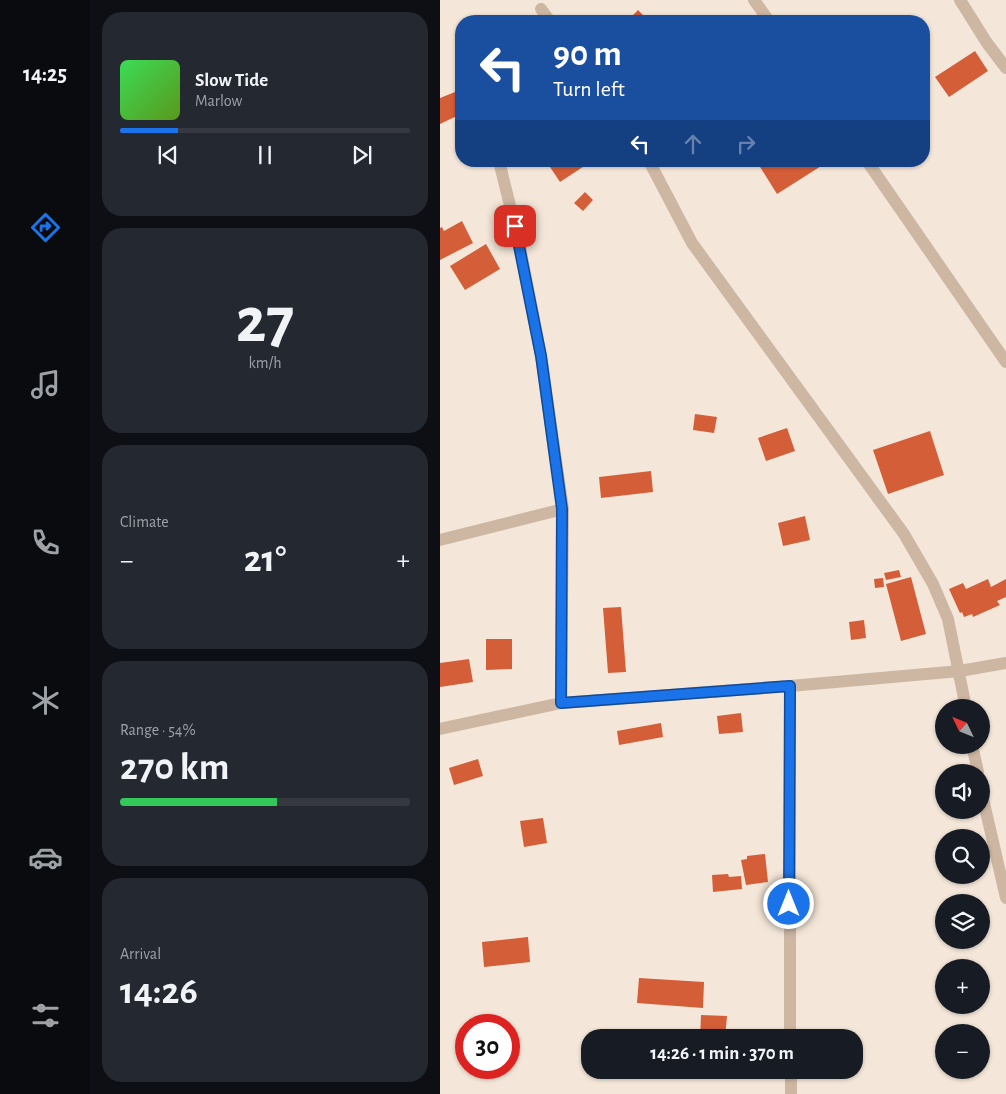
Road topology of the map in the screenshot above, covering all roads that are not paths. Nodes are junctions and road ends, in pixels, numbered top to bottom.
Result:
1 (754, 0) edge
2 (960, 0) edge
3 (541, 10) dead end
4 (545, 15) edge
5 (765, 15) edge
6 (1006, 68) edge
7 (501, 167) edge
8 (652, 167) edge
9 (871, 167) edge
10 (1006, 362) edge
11 (562, 509) junction
12 (440, 540) edge
13 (1006, 663) edge
14 (960, 671) junction
15 (790, 686) junction
16 (965, 699) edge
17 (561, 703) junction
18 (440, 729) edge
19 (988, 819) edge
20 (1006, 898) edge
21 (790, 1029) edge
22 (790, 1079) edge
23 (791, 1094) edge

1 - 5 street
2 - 6 street
3 - 4 street
7 - 11 street
8 - 14 street
9 - 10 street
11 - 12 street
11 - 17 street
13 - 14 street
14 - 15 street
14 - 16 street
15 - 17 street
15 - 21 street
17 - 18 street
19 - 20 street
22 - 23 street

